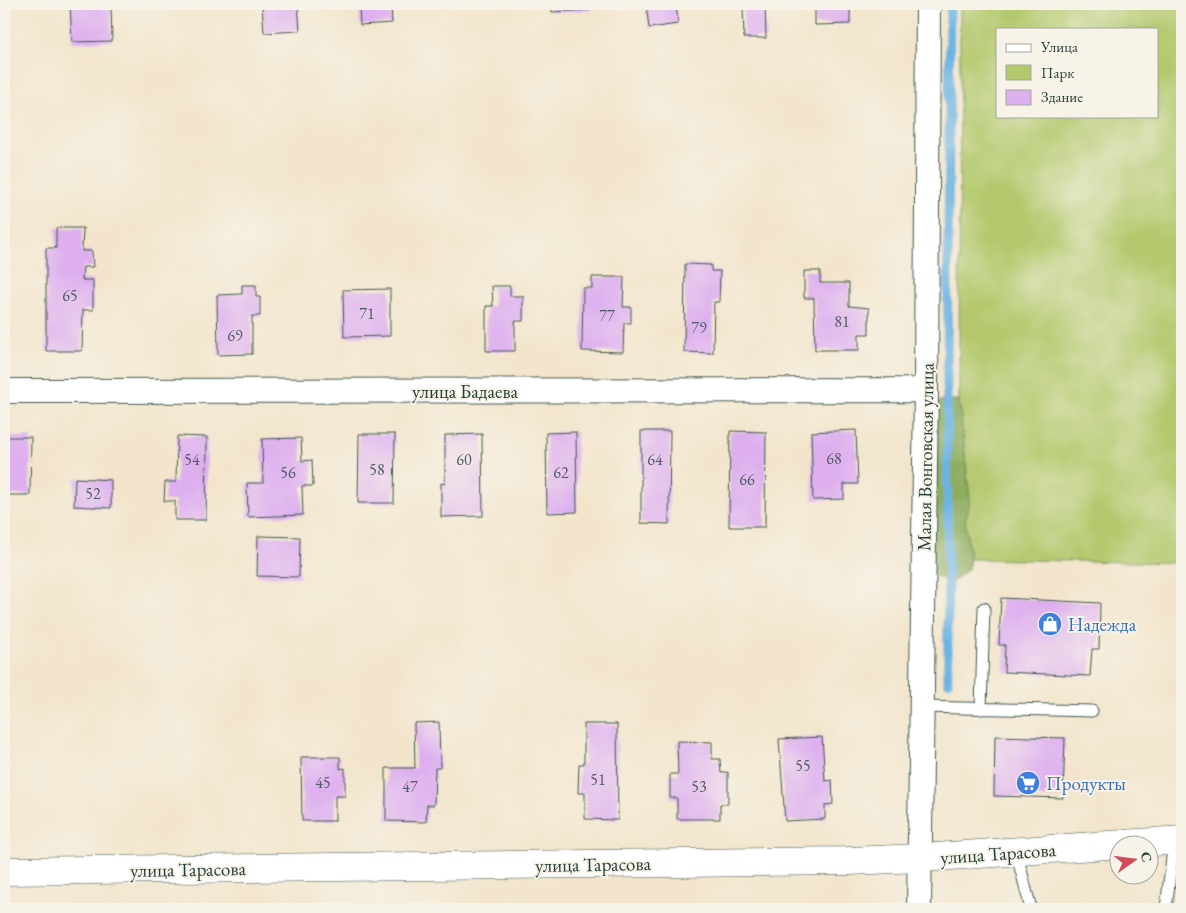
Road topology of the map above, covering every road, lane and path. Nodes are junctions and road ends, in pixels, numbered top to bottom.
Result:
1 (928, 4) edge
2 (926, 390) junction
3 (4, 391) edge
4 (984, 608) dead end
5 (922, 707) junction
6 (981, 709) junction
7 (1092, 712) dead end
8 (1178, 840) edge
9 (1016, 851) junction
10 (920, 858) junction
11 (4, 871) edge
12 (919, 909) edge
13 (1030, 909) edge
14 (1166, 909) edge

1 - 2 street, Малая Вонговская улица
2 - 3 street, улица Бадаева
2 - 5 street, Малая Вонговская улица
4 - 6 lane
5 - 6 lane
5 - 10 street, Малая Вонговская улица
6 - 7 lane
8 - 9 street, улица Тарасова
8 - 14 lane
9 - 10 street, улица Тарасова
9 - 13 lane
10 - 11 street, улица Тарасова
10 - 12 street, Малая Вонговская улица

